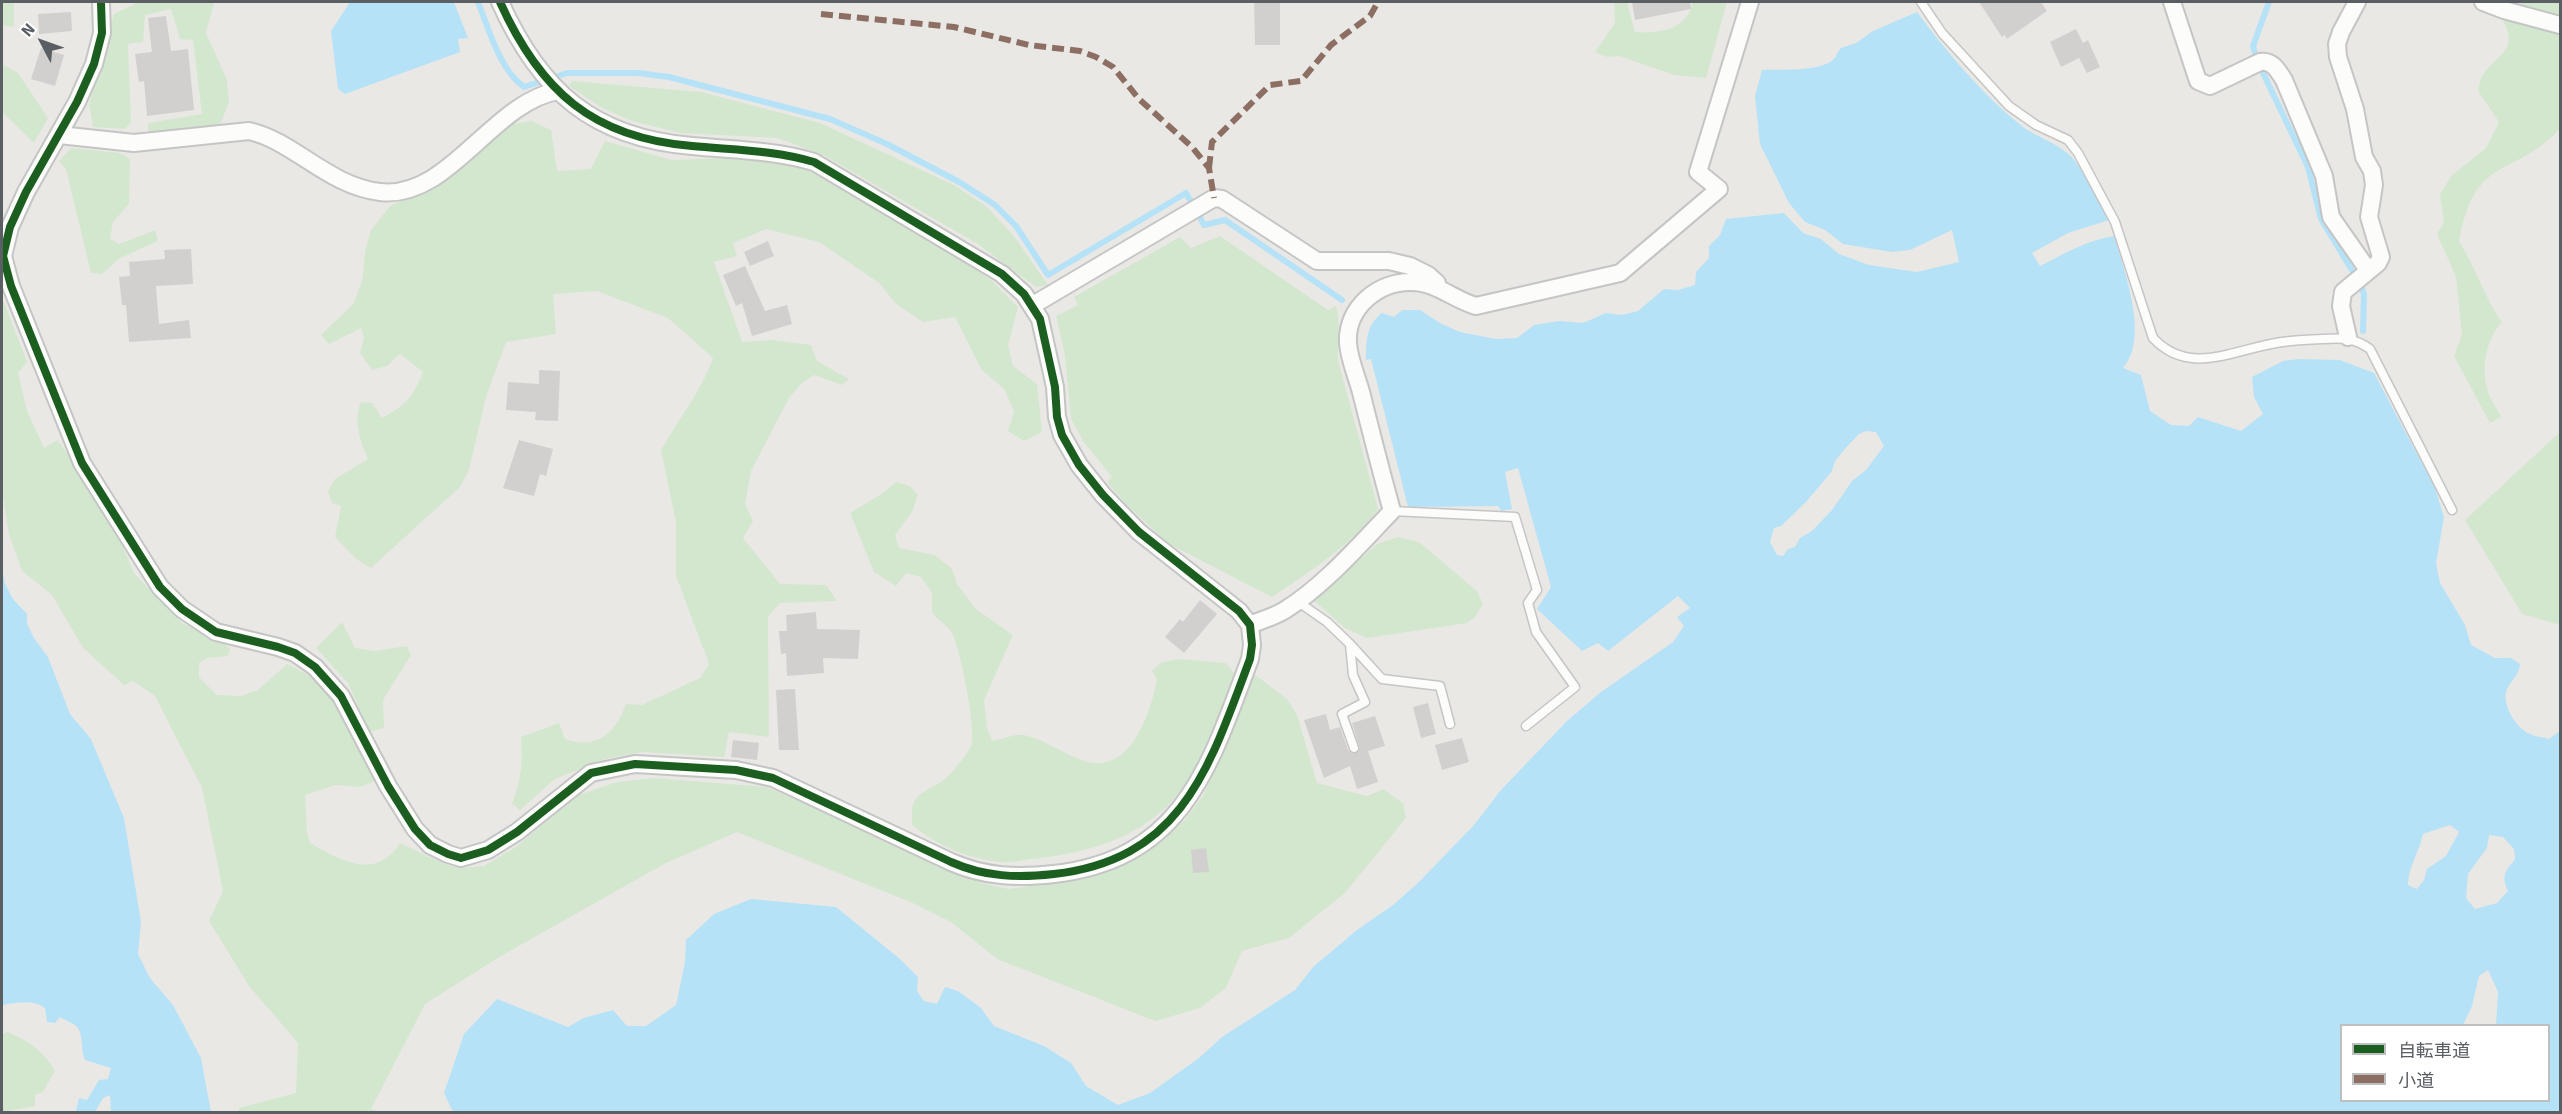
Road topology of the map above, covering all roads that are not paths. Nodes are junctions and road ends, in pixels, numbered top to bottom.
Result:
1 (101, 2) edge
2 (500, 2) edge
3 (1750, 2) edge
4 (1921, 2) edge
5 (2172, 2) edge
6 (2357, 2) edge
7 (2483, 2) edge
8 (2560, 25) edge
9 (555, 89) junction
10 (59, 135) junction
11 (2368, 270) junction
12 (1445, 292) junction
13 (1033, 305) junction
14 (2348, 337) junction
15 (2452, 510) dead end
16 (1392, 511) junction
17 (1297, 601) junction
18 (1250, 625) junction
19 (1350, 644) junction
20 (1450, 724) dead end
21 (1526, 726) dead end
22 (1354, 748) dead end

1 - 10 street
2 - 9 street
3 - 12 street
4 - 14 lane
5 - 11 street
6 - 11 street
7 - 8 street
9 - 10 street
9 - 13 street
10 - 18 street
11 - 14 street
12 - 13 street
12 - 16 street
13 - 18 street
14 - 15 lane
16 - 17 street
16 - 21 lane
17 - 18 street
17 - 19 lane
19 - 20 lane
19 - 22 lane

